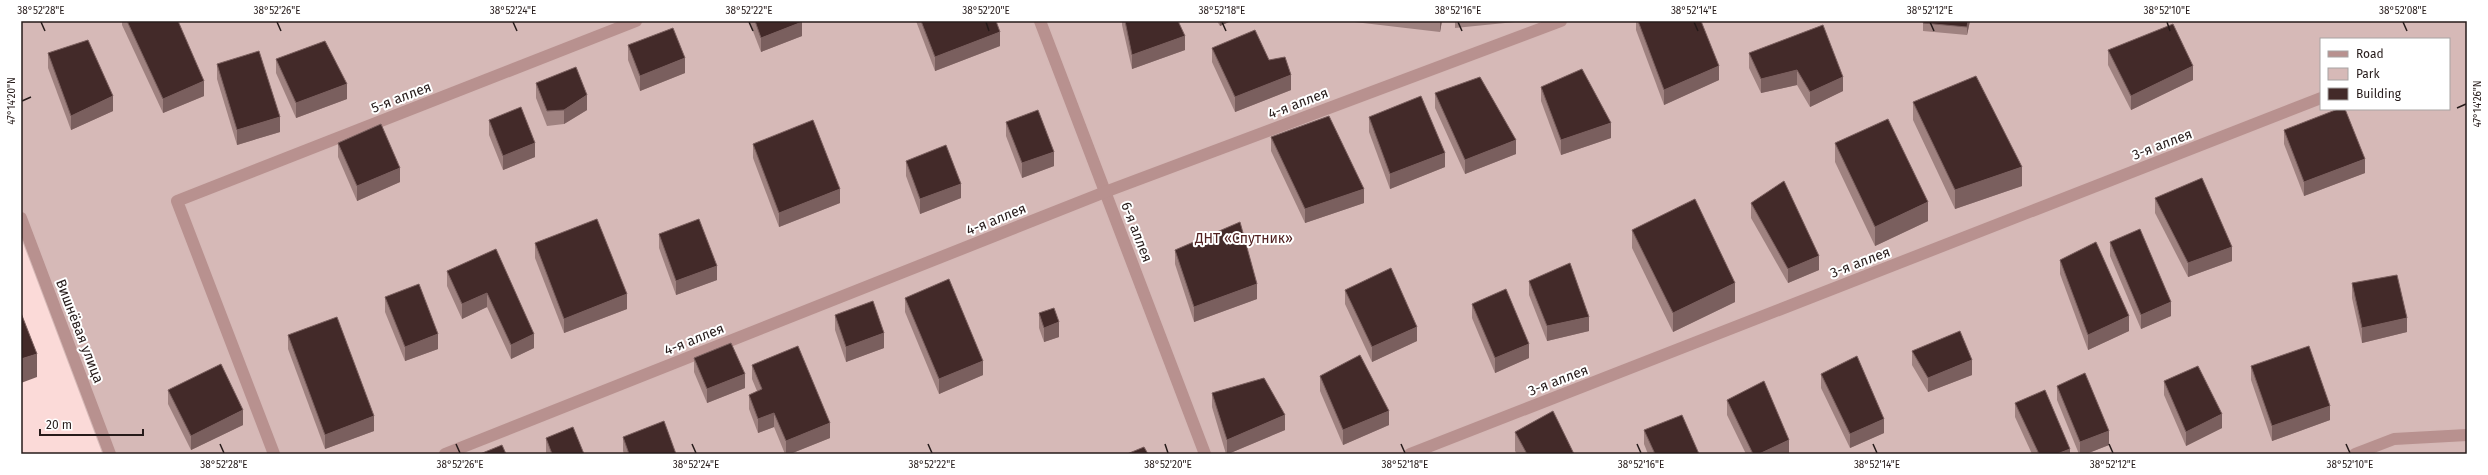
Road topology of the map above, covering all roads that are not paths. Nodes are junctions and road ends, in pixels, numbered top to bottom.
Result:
1 (636, 21) edge
2 (1040, 21) edge
3 (1561, 21) edge
4 (2320, 98) edge
5 (1105, 192) junction
6 (21, 218) edge
7 (2467, 435) edge
8 (110, 454) edge
9 (274, 454) edge
10 (445, 454) edge
11 (1205, 454) edge
12 (1410, 454) edge
13 (2355, 454) edge

1 - 9 street, 5-я аллея
2 - 5 street, 6-я аллея
3 - 5 street, 4-я аллея
4 - 12 street, 3-я аллея
5 - 10 street, 4-я аллея
5 - 11 street, 6-я аллея
6 - 8 street, Вишнёвая улица
7 - 13 street

